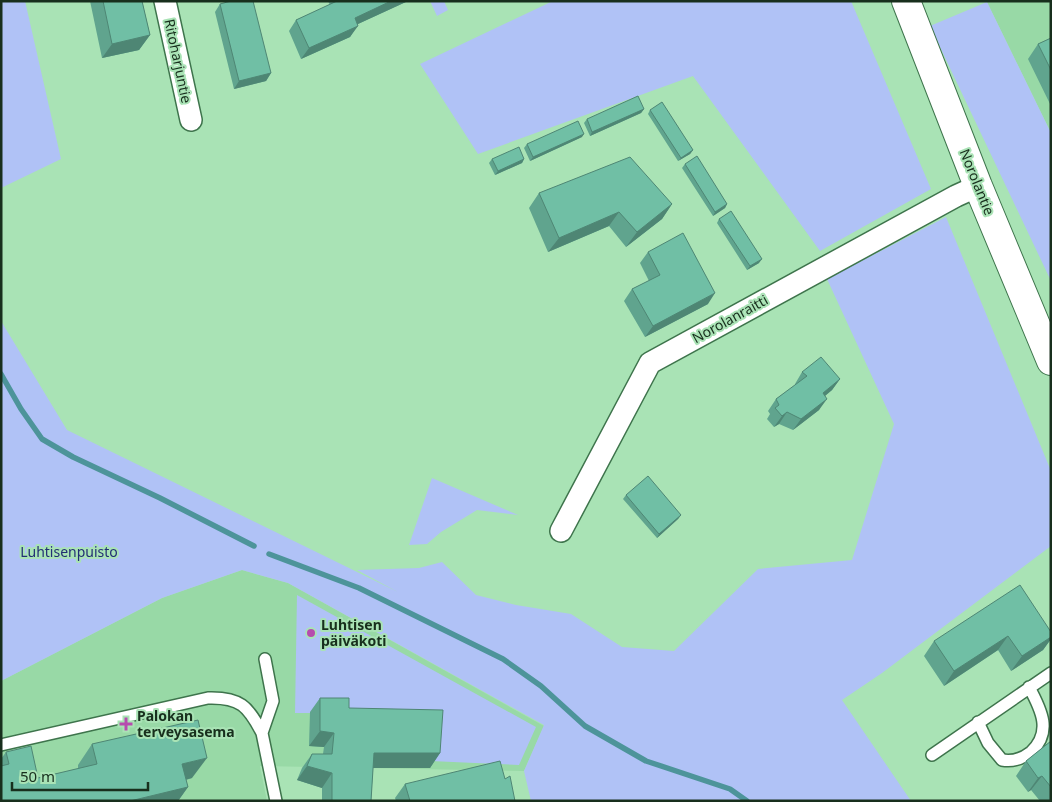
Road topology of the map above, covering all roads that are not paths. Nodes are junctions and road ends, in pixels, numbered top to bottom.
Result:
1 (165, 1) edge
2 (906, 1) edge
3 (191, 120) dead end
4 (978, 186) junction
5 (1051, 361) edge
6 (561, 531) dead end
7 (265, 659) dead end
8 (1051, 673) edge
9 (1029, 687) junction
10 (978, 722) junction
11 (262, 733) junction
12 (1, 745) edge
13 (932, 754) dead end
14 (276, 801) edge

1 - 3 street, Ritoharjuntie
2 - 4 street, Norolantie
4 - 5 street, Norolantie
4 - 6 street, Norolanraitti
7 - 11 lane
8 - 9 lane
9 - 10 lane
9 - 10 lane
10 - 13 lane
11 - 12 lane
11 - 14 lane

